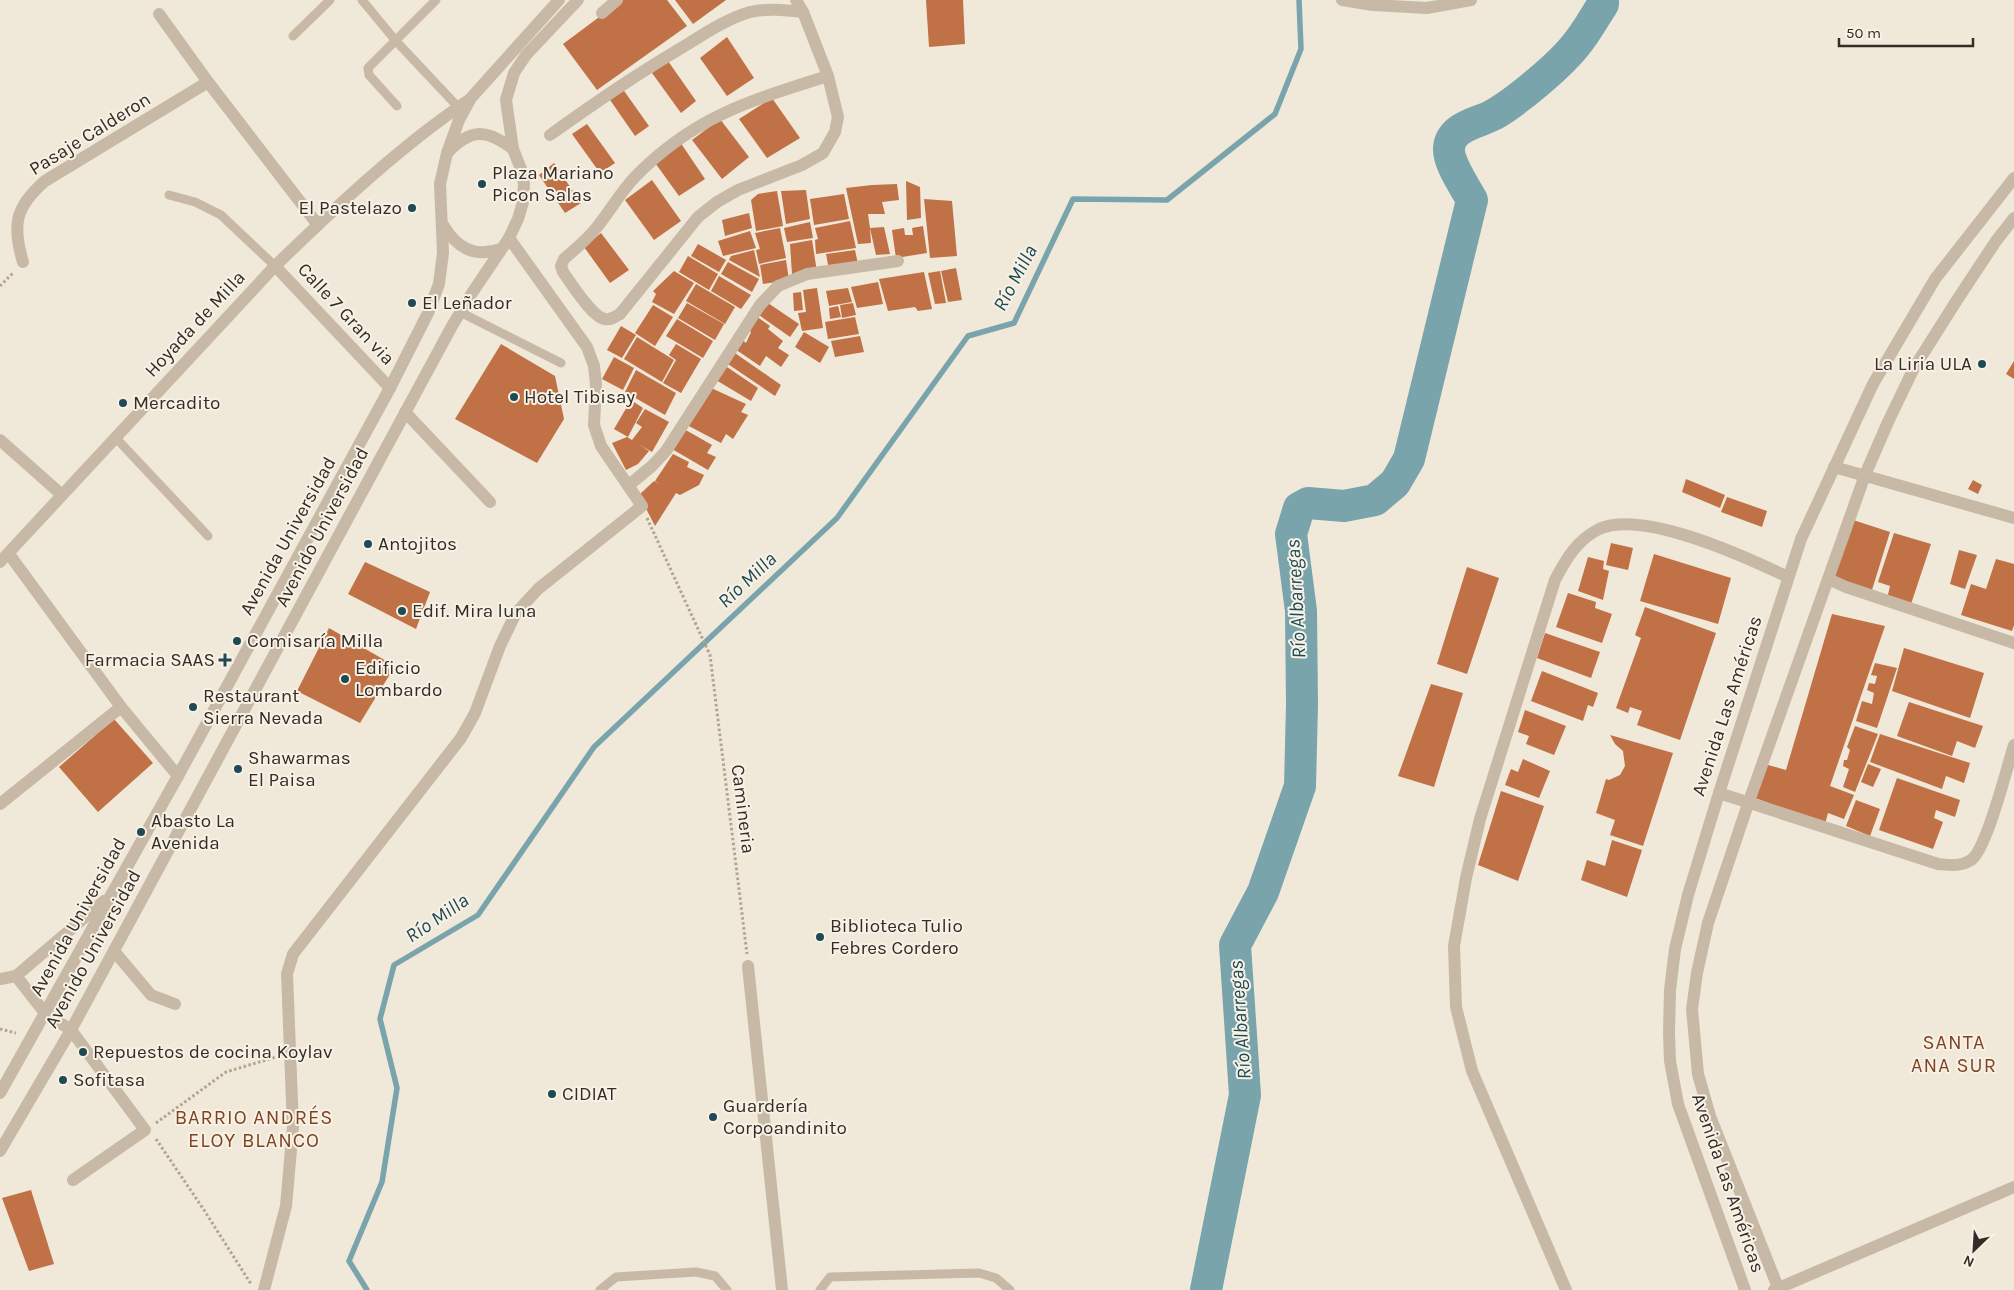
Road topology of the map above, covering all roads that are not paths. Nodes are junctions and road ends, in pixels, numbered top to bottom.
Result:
1 (330, 0) edge
2 (362, 0) edge
3 (436, 0) edge
4 (559, 0) edge
5 (578, 0) edge
6 (617, 0) edge
7 (796, 0) edge
8 (810, 0) edge
9 (1342, 0) edge
10 (1470, 0) edge
11 (803, 12) junction
12 (602, 13) dead end
13 (159, 14) dead end
14 (293, 36) dead end
15 (395, 40) junction
16 (828, 76) junction
17 (208, 82) junction
18 (471, 98) junction
19 (397, 106) dead end
20 (458, 107) junction
21 (550, 135) dead end
22 (513, 149) junction
23 (447, 153) junction
24 (2014, 178) edge
25 (169, 195) dead end
26 (2014, 218) edge
27 (441, 222) junction
28 (318, 225) junction
29 (509, 238) junction
30 (501, 249) junction
31 (898, 261) dead end
32 (23, 262) road end
33 (275, 266) junction
34 (460, 312) junction
35 (561, 363) dead end
36 (390, 388) junction
37 (406, 412) junction
38 (115, 437) junction
39 (0, 440) edge
40 (1834, 467) junction
41 (1865, 475) junction
42 (628, 485) junction
43 (62, 496) junction
44 (490, 502) dead end
45 (2014, 518) edge
46 (208, 536) dead end
47 (4, 558) edge
48 (1788, 576) junction
49 (1828, 579) junction
50 (2014, 643) edge
51 (121, 707) junction
52 (2014, 745) edge
53 (178, 776) junction
54 (1719, 793) junction
55 (0, 804) edge
56 (1748, 804) junction
57 (112, 895) junction
58 (114, 951) junction
59 (748, 966) road end
60 (16, 976) junction
61 (0, 979) edge
62 (175, 1004) dead end
63 (45, 1013) junction
64 (70, 1030) junction
65 (0, 1093) edge
66 (0, 1151) edge
67 (73, 1180) dead end
68 (2014, 1187) edge
69 (1777, 1289) edge
70 (264, 1290) edge
71 (600, 1290) edge
72 (727, 1290) edge
73 (782, 1290) edge
74 (820, 1290) edge
75 (1010, 1290) edge
76 (1566, 1290) edge
77 (1745, 1290) edge

1 - 14 lane
2 - 15 lane
3 - 15 lane
4 - 18 street
5 - 22 street, Avenido Universidad
6 - 12 street
7 - 11 street
8 - 11 street
9 - 10 street
11 - 16 street
11 - 21 street
13 - 17 street
15 - 19 lane
15 - 20 lane
16 - 16 street
17 - 28 street
17 - 32 street, Pasaje Calderon
18 - 20 street, Hoyada de Milla
18 - 23 street
20 - 28 street, Hoyada de Milla
22 - 23 street
22 - 29 street, Avenido Universidad
23 - 27 street
24 - 40 street, Avenida Las Américas
25 - 33 lane
26 - 41 street, Avenida Las Américas
27 - 30 street
27 - 36 street, Avenida Universidad
28 - 33 street, Hoyada de Milla
29 - 30 street, Avenido Universidad
29 - 42 street
30 - 34 street, Avenido Universidad
31 - 42 street
33 - 36 street, Calle 7 Gran via
33 - 38 street, Hoyada de Milla
34 - 35 lane
34 - 37 street, Avenido Universidad
36 - 53 street, Avenida Universidad
37 - 44 street
37 - 58 street, Avenido Universidad
38 - 43 street, Hoyada de Milla
38 - 46 lane
39 - 43 street
40 - 41 street
40 - 48 street, Avenida Las Américas
41 - 45 street
41 - 49 street, Avenida Las Américas
42 - 70 street
43 - 47 street, Hoyada de Milla
47 - 51 street
48 - 54 street, Avenida Las Américas
48 - 76 street
49 - 50 street
49 - 56 street, Avenida Las Américas
51 - 53 street
51 - 55 street
52 - 56 street
53 - 57 street, Avenida Universidad
54 - 56 street
54 - 77 street, Avenida Las Américas
56 - 69 street, Avenida Las Américas
57 - 60 street
57 - 63 street, Avenida Universidad
58 - 62 street
58 - 64 street, Avenido Universidad
59 - 73 street
60 - 61 street
60 - 63 street
63 - 64 street
63 - 65 street, Avenida Universidad
64 - 66 street, Avenido Universidad
64 - 67 street
68 - 69 street
71 - 72 lane
74 - 75 lane

